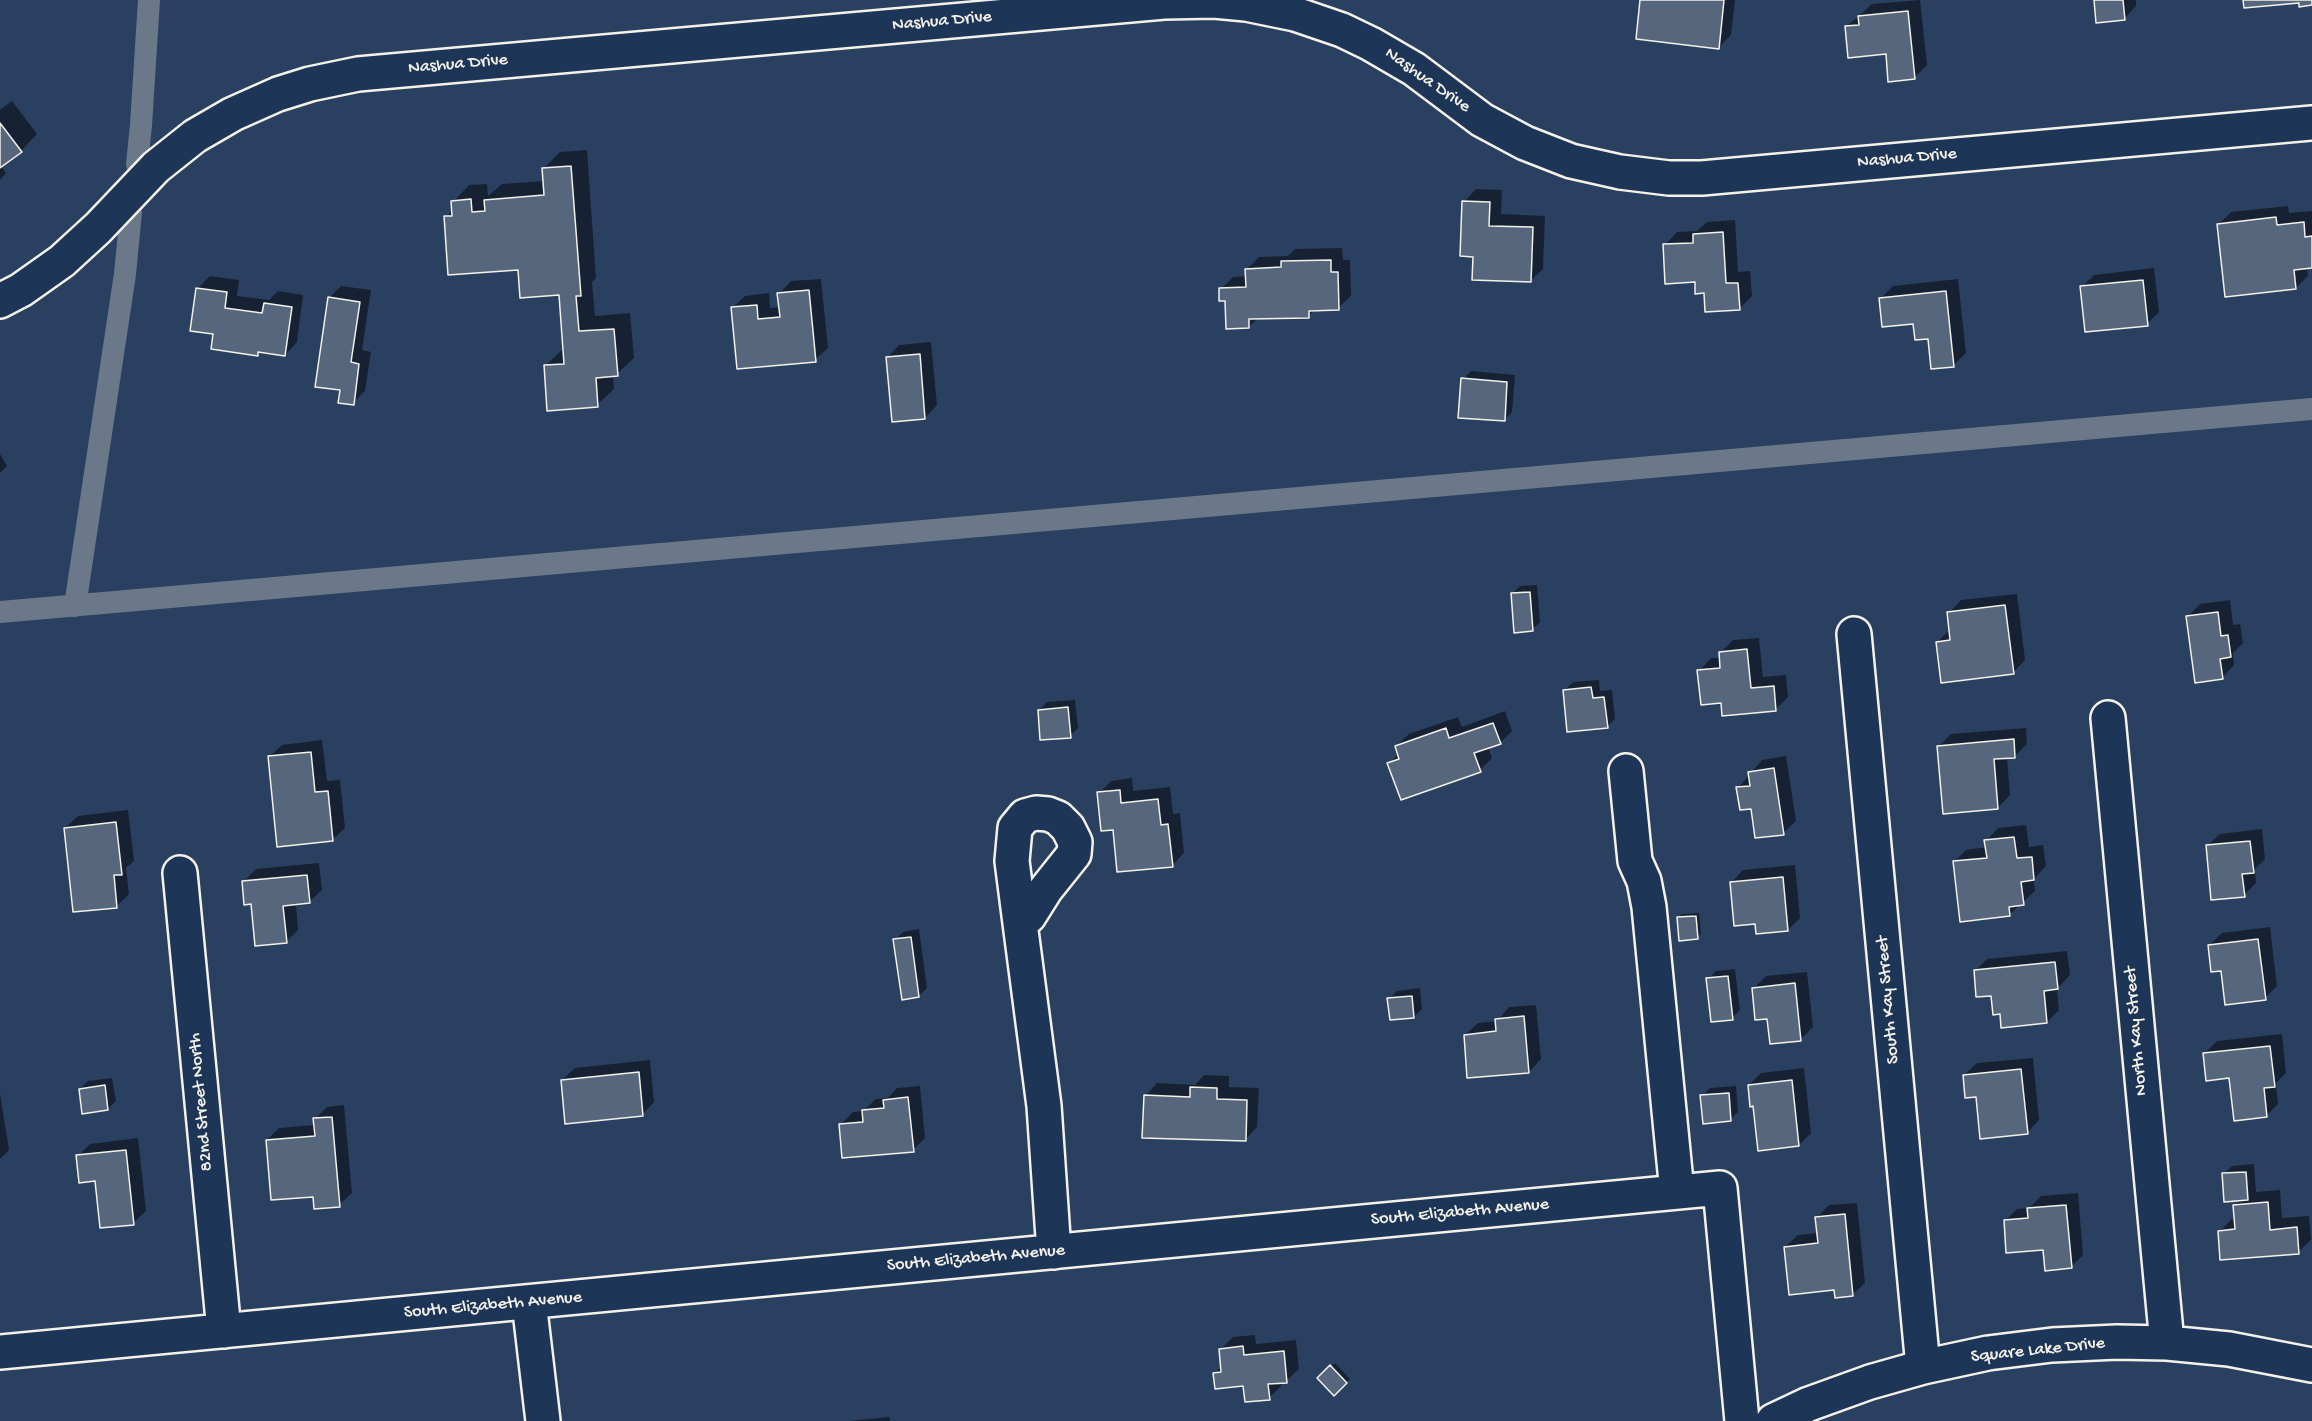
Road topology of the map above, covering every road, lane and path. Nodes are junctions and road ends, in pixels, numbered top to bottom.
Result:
1 (2312, 123) edge
2 (0, 301) edge
3 (1854, 634) dead end
4 (2108, 718) dead end
5 (1626, 771) dead end
6 (180, 873) dead end
7 (1020, 922) dead end
8 (1677, 1192) junction
9 (1054, 1252) junction
10 (529, 1302) junction
11 (224, 1331) junction
12 (2167, 1343) junction
13 (0, 1352) edge
14 (2312, 1365) edge
15 (1923, 1367) junction
16 (543, 1421) edge
17 (1742, 1421) edge
18 (1773, 1421) edge

1 - 2 street, Nashua Drive
3 - 15 street, South Kay Street
4 - 12 street, North Kay Street
5 - 8 street
6 - 11 street, 82nd Street North
7 - 9 street
8 - 9 street, South Elizabeth Avenue
8 - 17 street, South Elizabeth Avenue
9 - 10 street, South Elizabeth Avenue
10 - 11 street, South Elizabeth Avenue
10 - 16 street
11 - 13 street, South Elizabeth Avenue
12 - 14 street, Square Lake Drive
12 - 15 street, Square Lake Drive
15 - 18 street, Square Lake Drive

